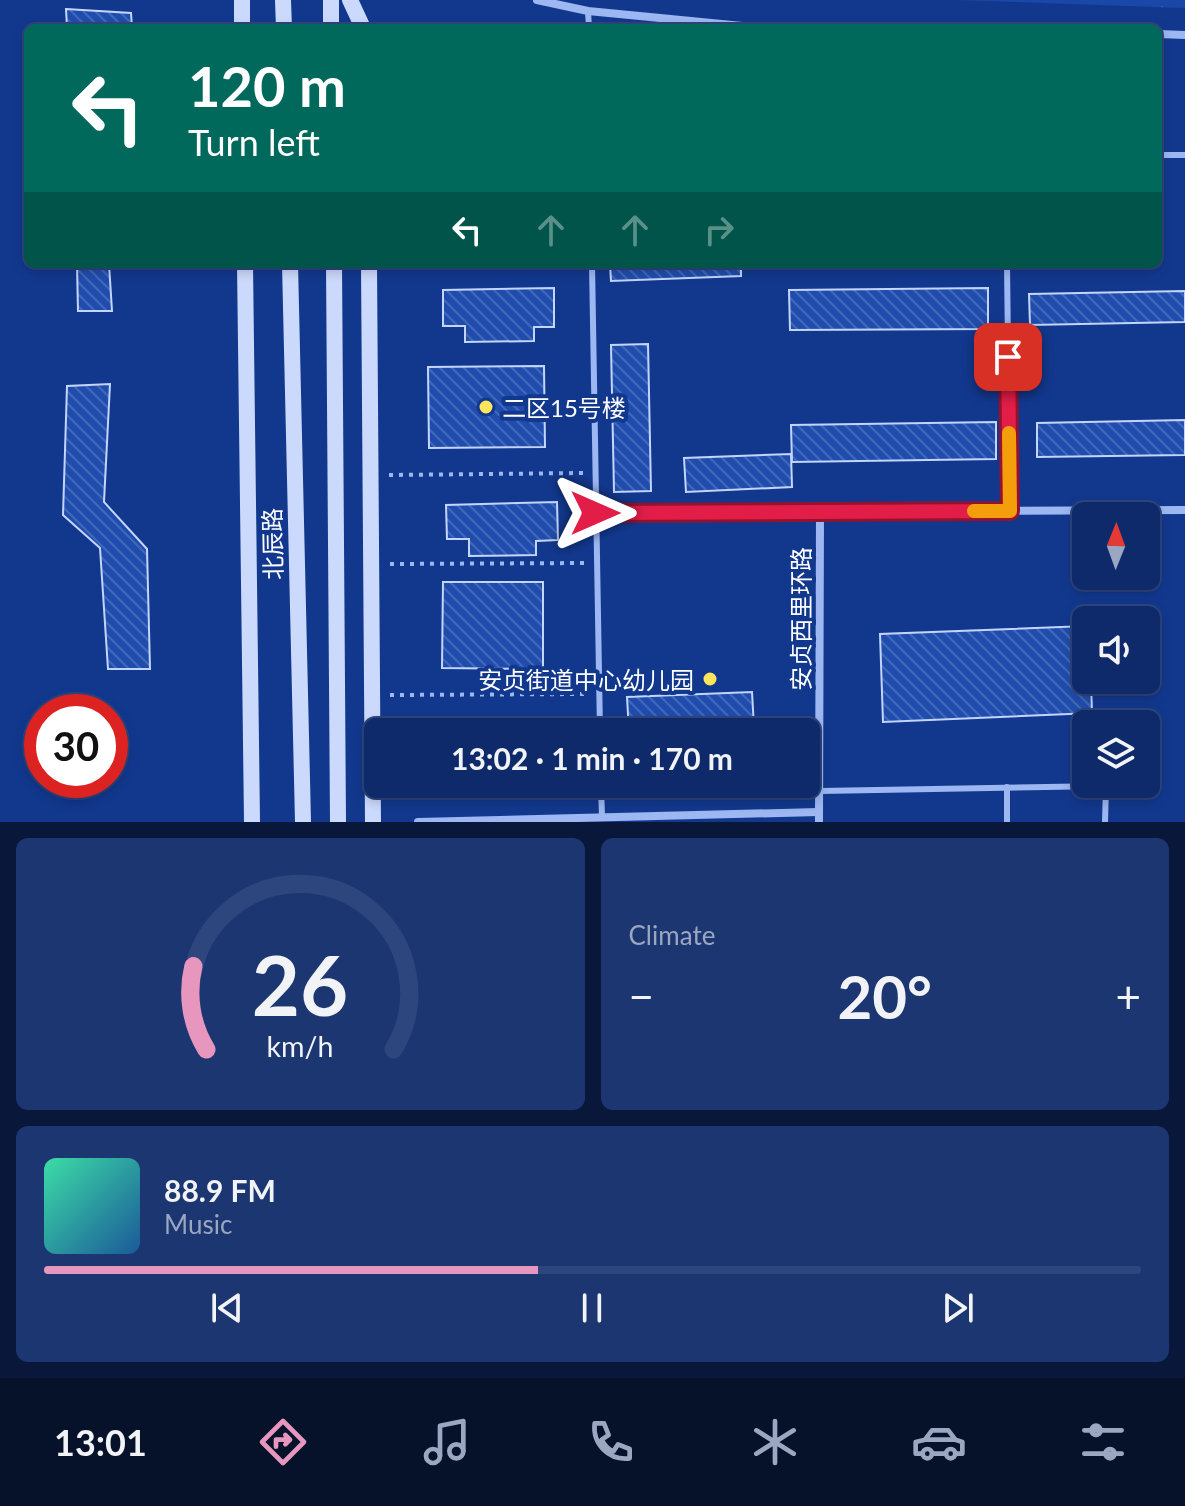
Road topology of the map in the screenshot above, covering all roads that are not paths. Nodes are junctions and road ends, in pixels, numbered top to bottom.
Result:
1 (242, 0) edge
2 (283, 0) edge
3 (331, 0) edge
4 (350, 0) edge
5 (537, 0) edge
6 (588, 11) junction
7 (242, 24) edge
8 (284, 24) edge
9 (331, 24) edge
10 (361, 24) edge
11 (589, 24) edge
12 (722, 24) edge
13 (1162, 34) edge
14 (1185, 35) edge
15 (1162, 155) edge
16 (1185, 155) edge
17 (245, 268) edge
18 (290, 268) edge
19 (334, 268) edge
20 (369, 268) edge
21 (592, 268) edge
22 (1007, 268) edge
23 (1185, 510) edge
24 (1010, 511) junction
25 (820, 512) junction
26 (595, 513) junction
27 (600, 718) edge
28 (820, 718) edge
29 (1007, 787) junction
30 (820, 791) edge
31 (601, 798) edge
32 (820, 798) edge
33 (819, 812) junction
34 (602, 817) junction
35 (252, 822) edge
36 (303, 822) edge
37 (338, 822) edge
38 (373, 822) edge
39 (418, 822) edge
40 (819, 822) edge
41 (1007, 822) edge
42 (1105, 822) edge

1 - 7 street
2 - 8 street
3 - 9 street
4 - 10 street
5 - 6 street
6 - 11 lane
6 - 12 street
13 - 14 street
15 - 16 lane
17 - 35 street, 北辰路
18 - 36 street, 北辰路
19 - 37 street
20 - 38 street
21 - 26 lane
22 - 24 lane
23 - 24 street, 安贞西里环路
24 - 25 street, 安贞西里环路
25 - 26 street, 安贞西里环路
25 - 28 street, 安贞西里环路
26 - 27 lane
29 - 30 lane
29 - 41 lane
29 - 42 lane
31 - 34 lane
32 - 33 street, 安贞西里环路
33 - 34 street
33 - 40 street, 安贞西里环路
34 - 39 street

